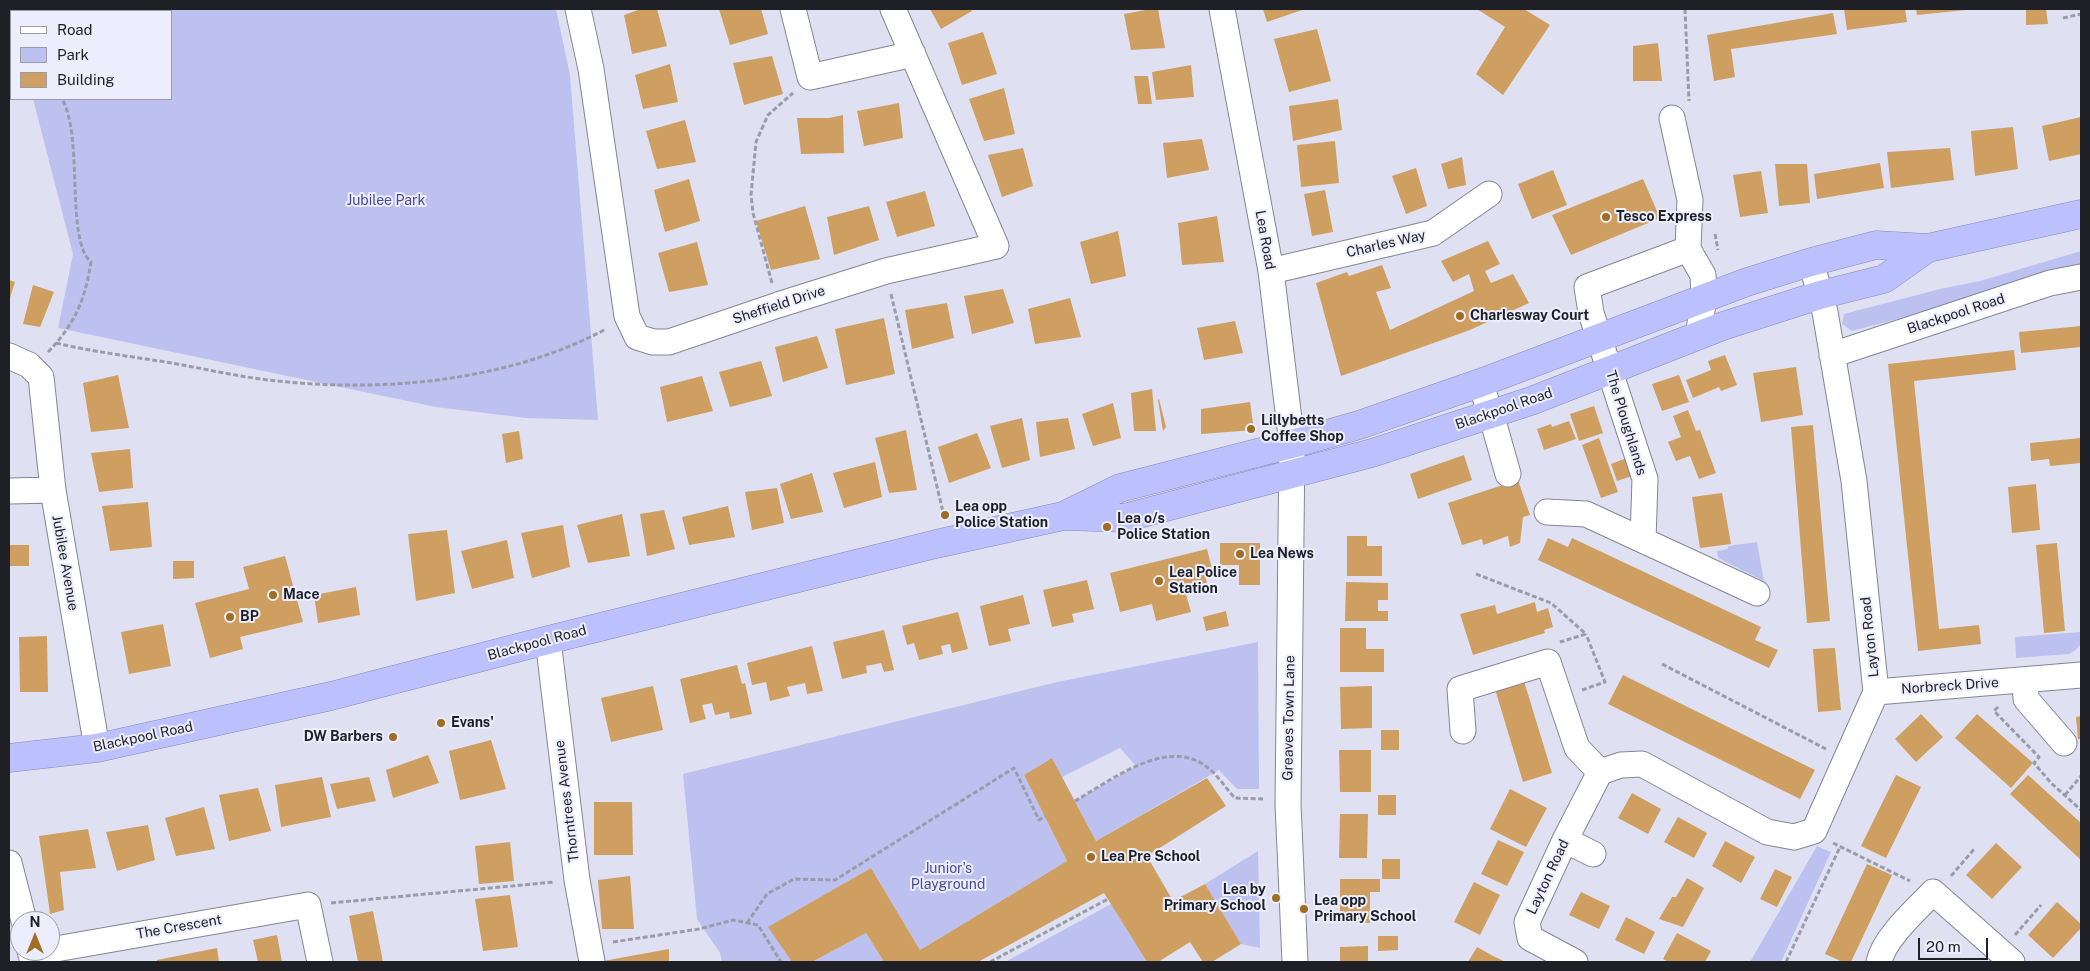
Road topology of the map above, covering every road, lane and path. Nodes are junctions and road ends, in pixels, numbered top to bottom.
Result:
1 (578, 9) edge
2 (794, 9) edge
3 (893, 9) edge
4 (1222, 9) edge
5 (2081, 14) edge
6 (2063, 18) dead end
7 (913, 54) junction
8 (810, 77) junction
9 (63, 100) edge
10 (1672, 118) dead end
11 (1489, 194) dead end
12 (2081, 214) edge
13 (1928, 248) junction
14 (1688, 250) junction
15 (1811, 262) junction
16 (886, 271) junction
17 (1271, 271) junction
18 (2081, 277) edge
19 (1820, 295) junction
20 (1704, 298) junction
21 (778, 305) junction
22 (627, 316) junction
23 (1698, 336) junction
24 (1599, 337) junction
25 (56, 343) junction
26 (1832, 355) junction
27 (26, 366) edge
28 (1610, 370) junction
29 (1480, 383) junction
30 (1491, 414) junction
31 (1292, 444) junction
32 (1292, 474) junction
33 (1508, 474) dead end
34 (53, 490) junction
35 (9, 491) edge
36 (1547, 512) dead end
37 (1063, 516) junction
38 (1643, 540) junction
39 (950, 541) junction
40 (1476, 574) dead end
41 (1757, 593) dead end
42 (1586, 634) junction
43 (548, 640) junction
44 (1548, 662) junction
45 (1662, 664) dead end
46 (2081, 675) edge
47 (2024, 680) junction
48 (1876, 692) junction
49 (1563, 703) junction
50 (2001, 703) dead end
51 (1462, 731) dead end
52 (2064, 742) dead end
53 (97, 748) junction
54 (9, 758) edge
55 (1847, 760) junction
56 (1600, 772) junction
57 (2081, 776) edge
58 (2065, 795) junction
59 (1288, 798) junction
60 (1075, 801) dead end
61 (2081, 810) edge
62 (1045, 816) dead end
63 (1814, 831) junction
64 (1565, 840) junction
65 (1840, 847) junction
66 (1975, 848) dead end
67 (1593, 854) dead end
68 (9, 863) edge
69 (577, 880) junction
70 (1934, 892) junction
71 (13, 898) edge
72 (1108, 898) dead end
73 (308, 905) junction
74 (2040, 905) dead end
75 (19, 911) edge
76 (747, 923) junction
77 (60, 949) edge
78 (591, 954) edge
79 (2006, 957) edge
80 (320, 962) edge
81 (781, 962) edge
82 (990, 962) edge
83 (1295, 962) edge
84 (1576, 962) edge
85 (1786, 962) edge
86 (1879, 962) edge

1 - 22 street, Sheffield Drive
2 - 8 street
3 - 7 street, Sheffield Drive
4 - 17 street, Lea Road
5 - 6 path
7 - 8 street
7 - 16 street, Sheffield Drive
8 - 21 path
9 - 25 path
10 - 14 street
11 - 17 street, Charles Way
12 - 13 highway, Blackpool Road
13 - 15 highway, Blackpool Road
13 - 19 highway, Blackpool Road
14 - 20 street
14 - 24 street, The Ploughlands
15 - 19 street, Layton Road
15 - 20 highway, Blackpool Road
16 - 21 street, Sheffield Drive
16 - 39 path
17 - 31 street, Lea Road
18 - 26 street, Blackpool Road
19 - 23 highway, Blackpool Road
19 - 26 street, Layton Road
20 - 23 street
20 - 24 highway, Blackpool Road
21 - 22 street, Sheffield Drive
22 - 25 path
23 - 28 highway, Blackpool Road
24 - 28 street, The Ploughlands
24 - 29 highway, Blackpool Road
25 - 27 path
26 - 48 street, Layton Road
27 - 34 street, Jubilee Avenue
28 - 30 highway, Blackpool Road
28 - 38 street, The Ploughlands
29 - 30 street
29 - 31 highway, Blackpool Road
30 - 32 highway, Blackpool Road
30 - 33 street
31 - 32 street, Lea Road
31 - 37 highway, Blackpool Road
32 - 37 highway, Blackpool Road
32 - 59 street, Greaves Town Lane
34 - 35 street
34 - 53 street, Jubilee Avenue
36 - 38 street
37 - 39 highway, Blackpool Road
38 - 41 street
39 - 43 highway, Blackpool Road
40 - 42 path
42 - 44 path
42 - 49 path
43 - 53 highway, Blackpool Road
43 - 69 street, Thorntrees Avenue
44 - 49 street
44 - 51 street
45 - 55 path
46 - 47 street, Norbreck Drive
47 - 48 street, Norbreck Drive
47 - 52 street
48 - 55 street, Layton Road
49 - 56 street
50 - 58 path, Norbreck Drive
53 - 54 highway, Blackpool Road
55 - 63 street, Layton Road
56 - 63 street
56 - 64 street, Layton Road
57 - 58 path
58 - 61 path
59 - 60 path
59 - 83 street, Greaves Town Lane
62 - 76 path
63 - 65 path
64 - 67 street
64 - 84 street, Layton Road
65 - 70 path
65 - 85 path
66 - 70 path
68 - 71 street
69 - 73 path
69 - 78 street, Thorntrees Avenue
70 - 79 street
70 - 86 street
71 - 75 street
72 - 82 path
73 - 77 street, The Crescent
73 - 80 street
74 - 79 path
76 - 78 path
76 - 81 path

